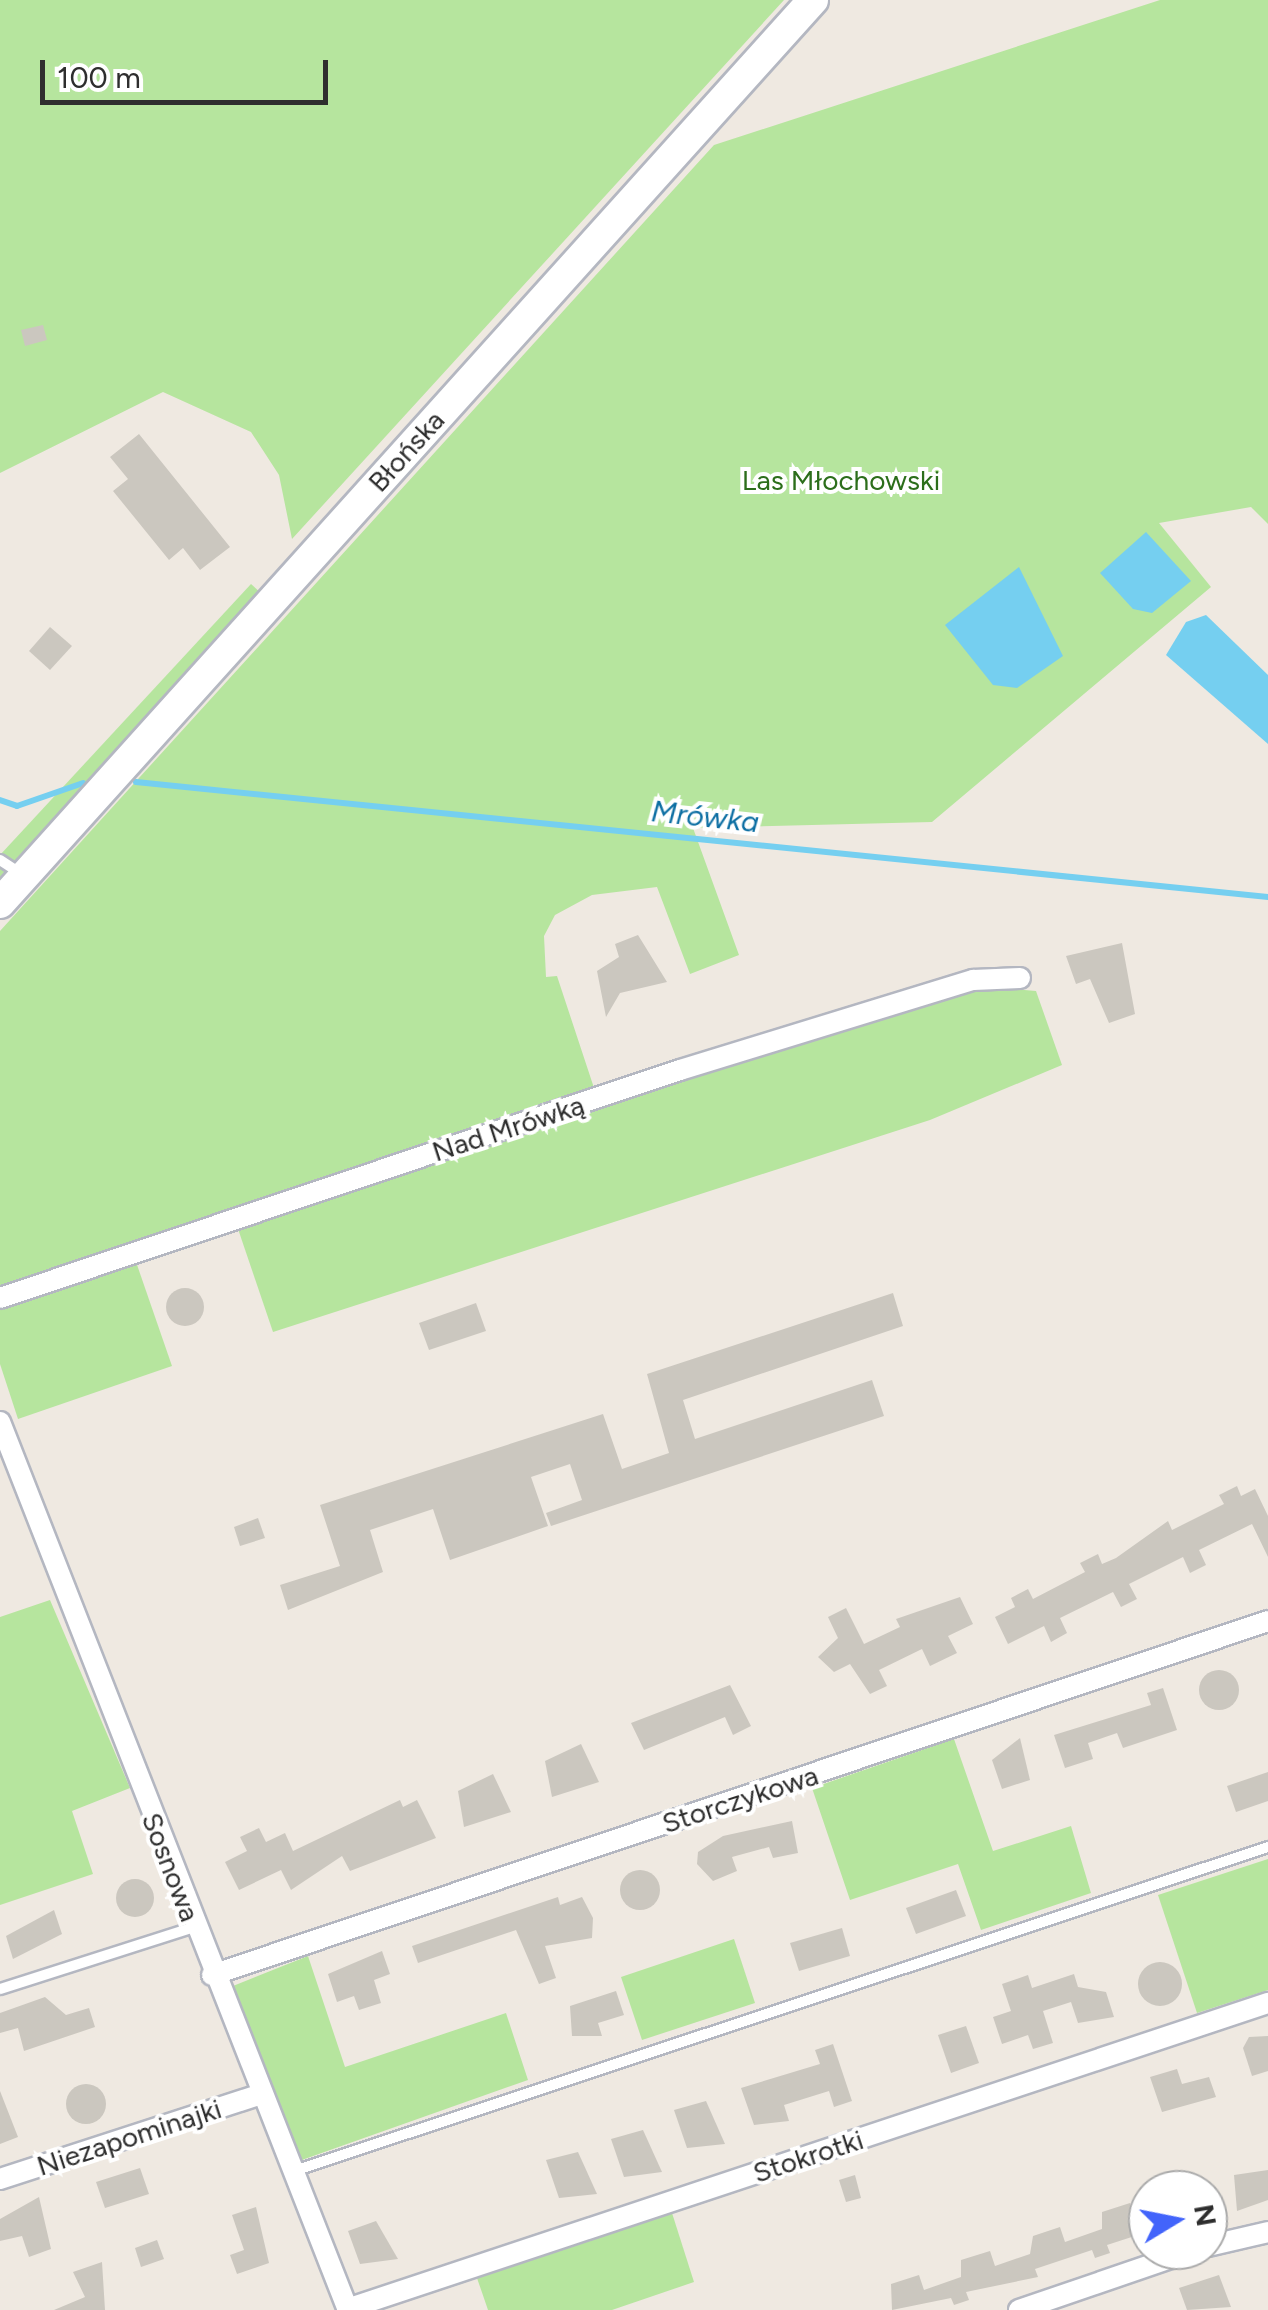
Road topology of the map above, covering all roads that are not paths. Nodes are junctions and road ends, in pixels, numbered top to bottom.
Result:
1 (813, 0) edge
2 (13, 868) edge
3 (0, 903) edge
4 (1020, 978) dead end
5 (0, 1298) edge
6 (0, 1422) edge
7 (1268, 1621) edge
8 (1268, 1847) edge
9 (194, 1927) junction
10 (212, 1975) junction
11 (0, 1989) edge
12 (1268, 2003) edge
13 (258, 2095) junction
14 (290, 2172) junction
15 (0, 2179) edge
16 (1268, 2232) edge
17 (1228, 2241) edge
18 (1135, 2270) edge
19 (348, 2309) edge
20 (1018, 2310) edge

1 - 2 main road, Błońska
2 - 3 main road, Błońska
4 - 5 street, Nad Mrówką
6 - 9 street, Sosnowa
7 - 10 street, Storczykowa
8 - 14 lane
9 - 10 street, Sosnowa
9 - 11 lane
10 - 13 street, Sosnowa
12 - 19 street, Stokrotki
13 - 14 street, Sosnowa
13 - 15 street, Niezapominajki
14 - 19 street, Sosnowa
16 - 17 street
18 - 20 street

